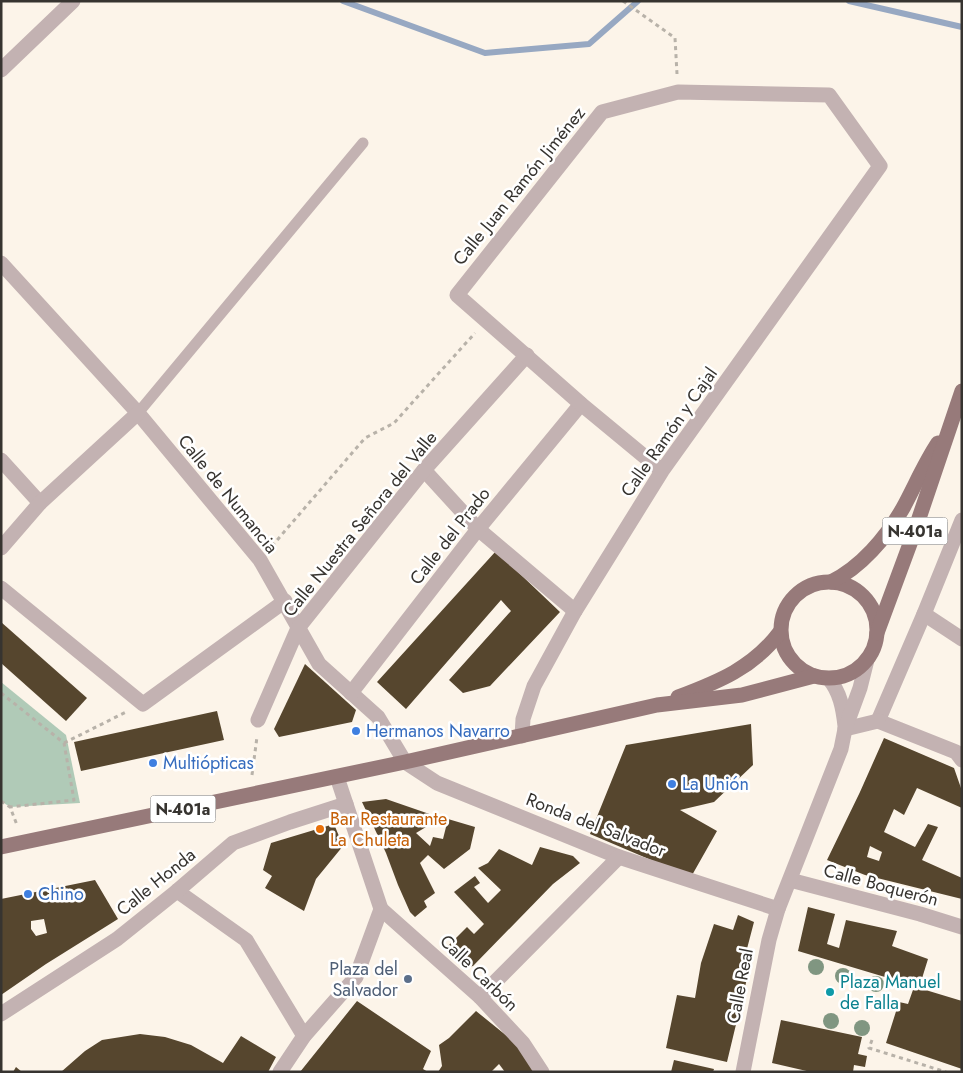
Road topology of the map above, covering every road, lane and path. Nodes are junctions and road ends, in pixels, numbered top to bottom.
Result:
1 (73, 1) edge
2 (623, 1) edge
3 (1, 70) edge
4 (678, 92) junction
5 (363, 143) dead end
6 (880, 166) joint
7 (1, 263) edge
8 (486, 320) junction
9 (527, 356) junction
10 (962, 391) edge
11 (581, 404) junction
12 (138, 414) junction
13 (949, 427) junction
14 (1, 460) edge
15 (424, 470) junction
16 (662, 471) junction
17 (40, 503) junction
18 (962, 520) edge
19 (478, 529) junction
20 (1, 548) edge
21 (260, 560) junction
22 (831, 582) junction
23 (1, 588) edge
24 (285, 601) junction
25 (575, 611) junction
26 (924, 614) junction
27 (298, 628) junction
28 (780, 632) junction
29 (877, 634) junction
30 (962, 639) edge
31 (867, 660) junction
32 (822, 678) junction
33 (1, 693) edge
34 (352, 693) junction
35 (143, 704) junction
36 (657, 705) junction
37 (258, 720) joint
38 (878, 721) junction
39 (845, 729) junction
40 (522, 736) junction
41 (64, 743) junction
42 (962, 760) edge
43 (405, 762) junction
44 (337, 776) junction
45 (250, 796) junction
46 (1, 801) edge
47 (346, 804) junction
48 (10, 807) junction
49 (23, 842) junction
50 (1, 847) edge
51 (619, 857) junction
52 (790, 880) junction
53 (177, 891) junction
54 (381, 909) junction
55 (778, 909) junction
56 (962, 927) edge
57 (480, 997) junction
58 (1, 1014) edge
59 (304, 1036) junction
60 (872, 1040) dead end
61 (280, 1072) edge
62 (542, 1072) edge
63 (743, 1072) edge
64 (946, 1072) edge

1 - 3 street
2 - 4 path
4 - 6 street, Calle Juan Ramón Jiménez
4 - 8 street, Calle Juan Ramón Jiménez
5 - 12 lane
6 - 16 street, Calle Ramón y Cajal
7 - 12 street, Calle de Numancia
8 - 9 street, Calle Juan Ramón Jiménez
8 - 21 path
9 - 11 street, Calle Juan Ramón Jiménez
9 - 15 street, Calle Nuestra Señora del Valle
10 - 13 main road, N-401a
11 - 16 street, Calle Juan Ramón Jiménez
11 - 19 street, Calle del Prado
12 - 17 street
12 - 21 street, Calle de Numancia
13 - 22 main road, N-401a
13 - 29 main road, N-401a
14 - 17 street
15 - 19 street
15 - 27 street, Calle Nuestra Señora del Valle
16 - 25 street, Calle Ramón y Cajal
17 - 20 street
18 - 26 street
19 - 25 street
19 - 34 street, Calle del Prado
21 - 24 street, Calle de Numancia
22 - 28 main road, N-401a
22 - 29 main road
23 - 35 street
24 - 27 street, Calle de Numancia
24 - 35 street
25 - 40 street, Calle Ramón y Cajal
26 - 30 street
26 - 38 street
27 - 34 street, Calle de Numancia
27 - 37 street, Calle Nuestra Señora del Valle
28 - 32 main road, N-401a
28 - 36 main road, N-401a
29 - 31 main road, N-401a
31 - 32 main road, N-401a
31 - 39 street, Calle Real
32 - 36 main road, N-401a
32 - 39 street
33 - 41 path
34 - 43 street, Calle de Numancia
35 - 41 path
36 - 40 main road, N-401a
37 - 45 path
38 - 39 street
38 - 42 street
39 - 52 street, Calle Real
40 - 43 main road, N-401a
41 - 48 path
43 - 44 main road, N-401a
43 - 51 street, Ronda del Salvador
44 - 45 main road, N-401a
44 - 47 street
45 - 49 main road, N-401a
46 - 48 path
47 - 53 street, Calle Honda
47 - 54 street
48 - 49 path
49 - 50 main road, N-401a
51 - 55 street, Ronda del Salvador
51 - 57 street
52 - 55 street, Calle Real
52 - 56 street, Calle Boquerón
53 - 58 street, Calle Honda
53 - 59 street
54 - 57 street, Calle Carbón
54 - 59 street
55 - 63 street, Calle Real
57 - 62 street, Calle Carbón
59 - 61 street
60 - 64 path

